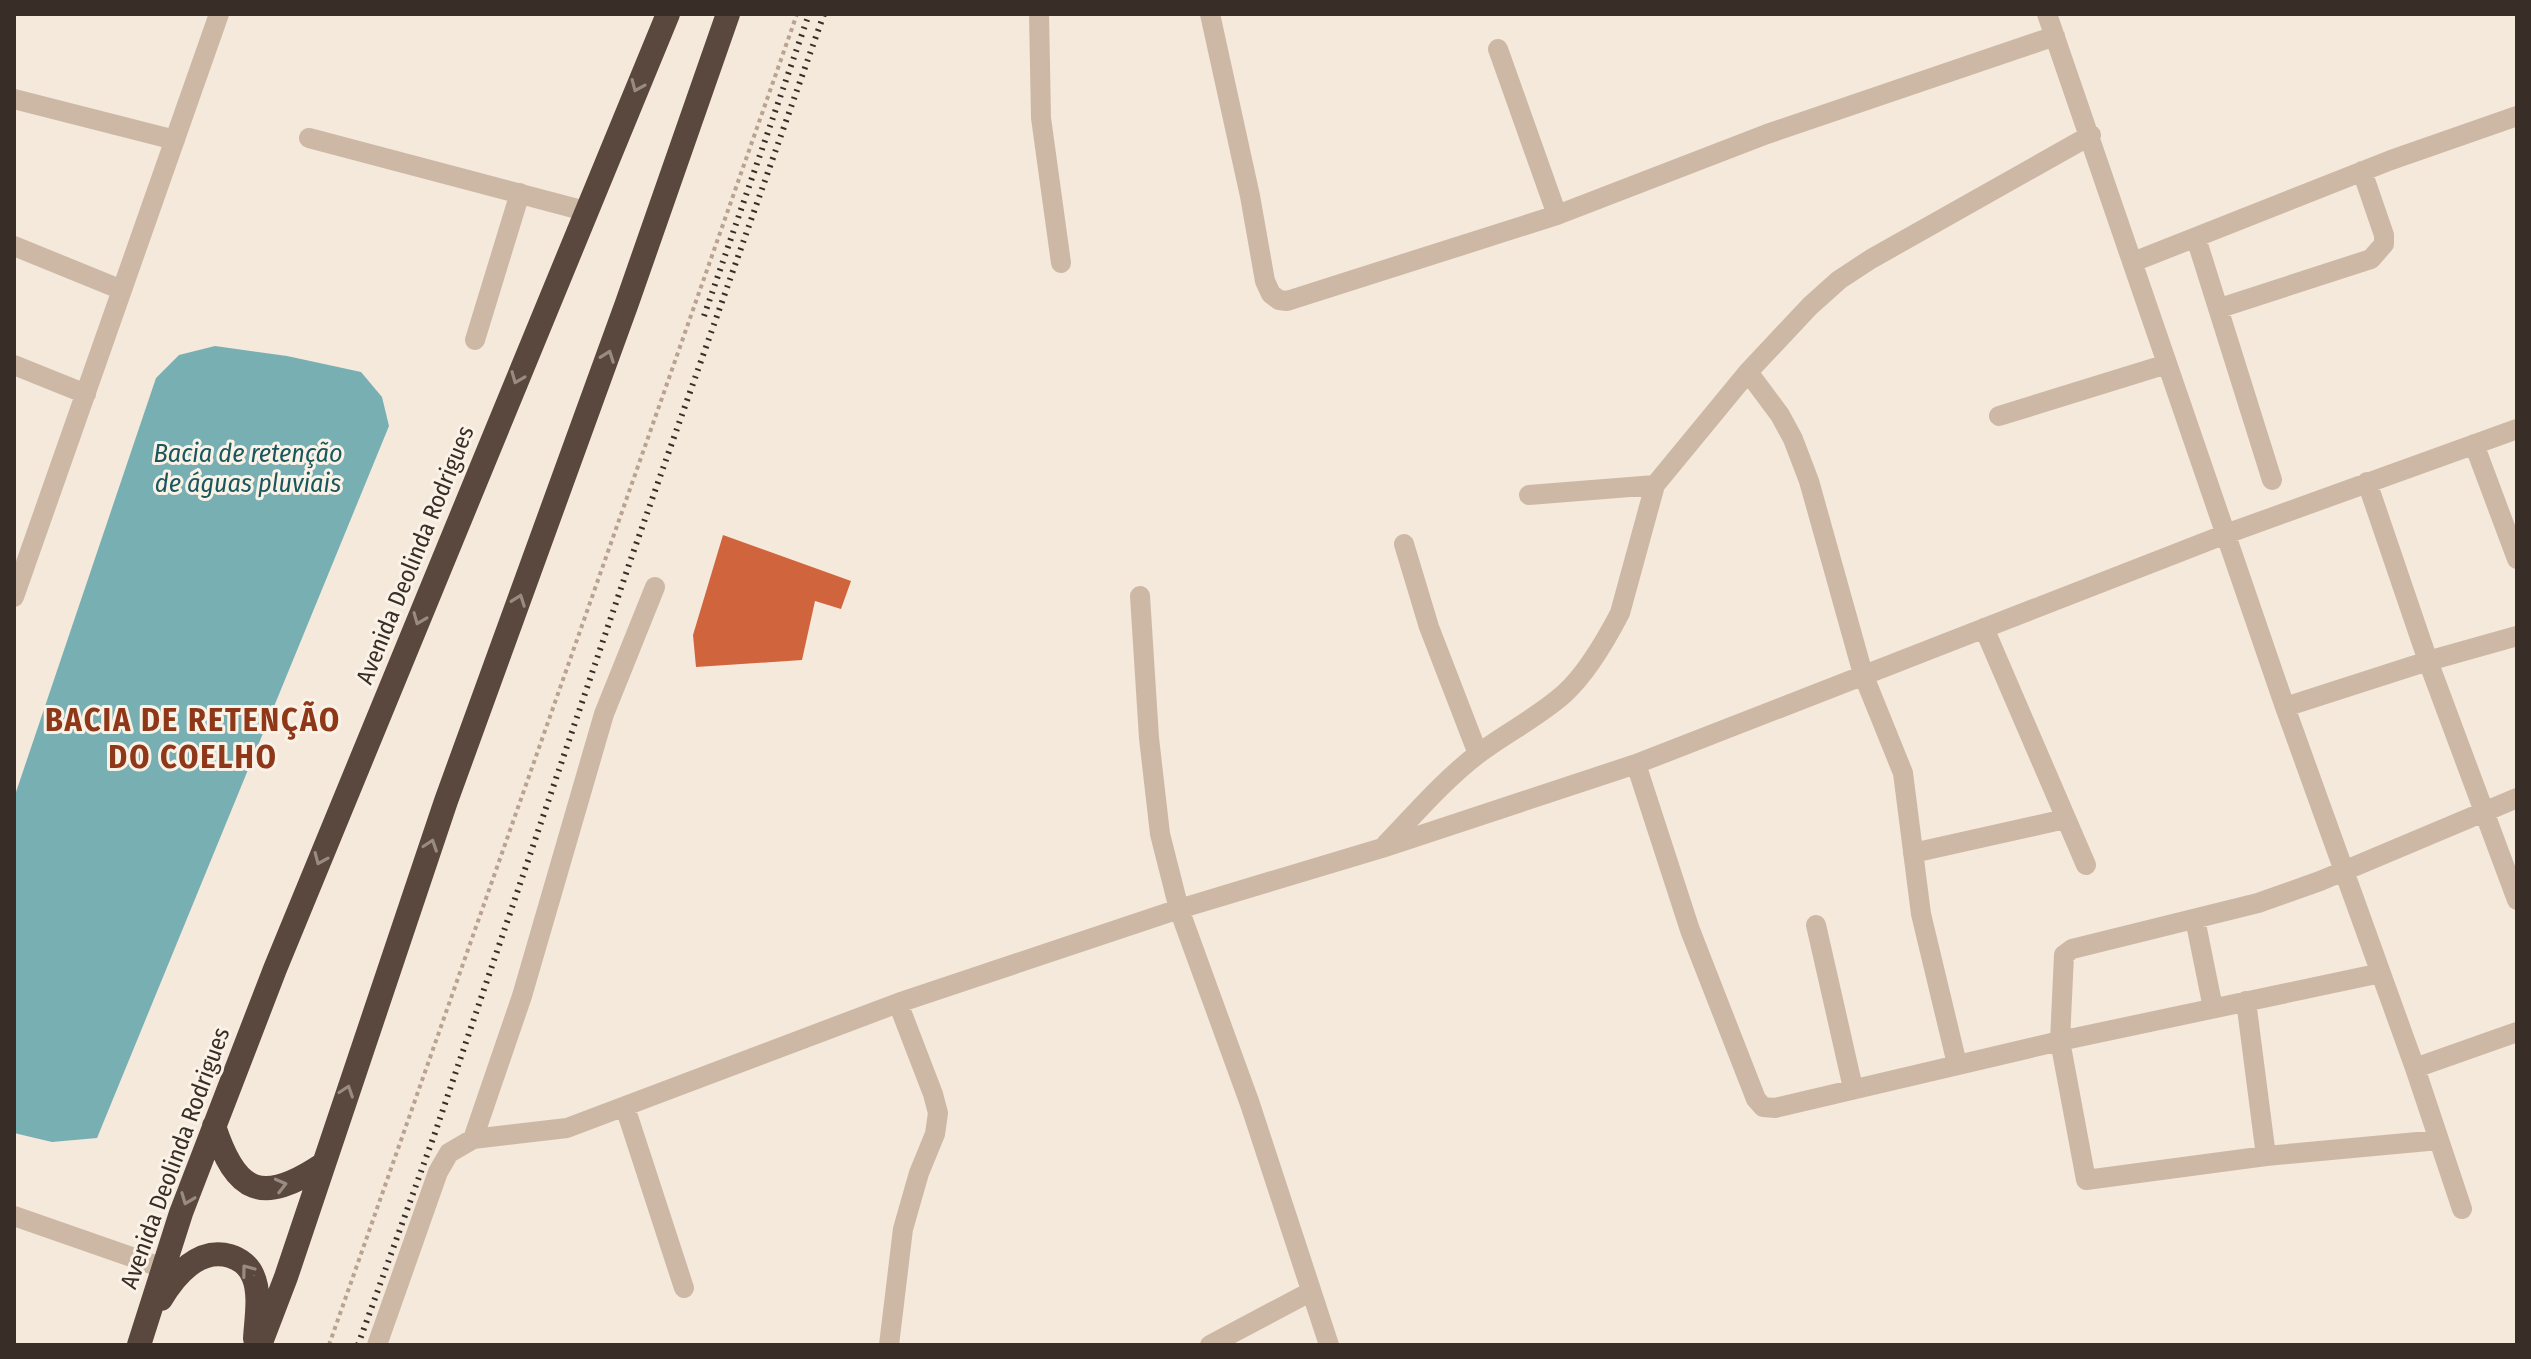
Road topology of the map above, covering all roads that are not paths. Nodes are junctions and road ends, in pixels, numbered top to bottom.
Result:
1 (219, 14) edge
2 (668, 14) edge
3 (728, 14) edge
4 (1039, 14) edge
5 (1210, 14) edge
6 (2047, 14) edge
7 (2055, 36) junction
8 (1498, 49) dead end
9 (14, 99) edge
10 (2517, 116) edge
11 (2091, 135) junction
12 (309, 138) dead end
13 (175, 140) junction
14 (2362, 171) junction
15 (520, 193) junction
16 (585, 211) junction
17 (1557, 215) junction
18 (2196, 238) junction
19 (14, 246) edge
20 (2133, 262) junction
21 (1061, 263) dead end
22 (122, 290) junction
23 (2220, 308) junction
24 (475, 340) dead end
25 (2167, 364) junction
26 (14, 365) edge
27 (1748, 372) junction
28 (86, 394) junction
29 (1999, 416) dead end
30 (2517, 429) edge
31 (2474, 444) junction
32 (2272, 480) dead end
33 (2367, 482) junction
34 (1655, 485) junction
35 (1529, 495) dead end
36 (2226, 534) junction
37 (1404, 544) dead end
38 (2517, 559) edge
39 (655, 587) dead end
40 (1140, 596) dead end
41 (14, 597) edge
42 (1984, 628) junction
43 (2517, 636) edge
44 (2428, 661) junction
45 (1863, 674) junction
46 (2285, 707) junction
47 (1478, 754) junction
48 (1636, 764) junction
49 (2517, 798) edge
50 (2484, 811) junction
51 (2065, 819) junction
52 (1382, 848) junction
53 (1913, 853) junction
54 (2086, 865) dead end
55 (2343, 871) junction
56 (2517, 900) edge
57 (1179, 909) junction
58 (2195, 919) junction
59 (1816, 925) dead end
60 (2381, 973) junction
61 (2246, 1001) junction
62 (898, 1003) junction
63 (2213, 1008) junction
64 (2517, 1032) edge
65 (2060, 1041) junction
66 (1957, 1064) junction
67 (2415, 1068) junction
68 (1853, 1088) junction
69 (625, 1107) junction
70 (214, 1126) junction
71 (473, 1139) junction
72 (2439, 1140) junction
73 (2266, 1156) junction
74 (322, 1165) junction
75 (2462, 1209) dead end
76 (14, 1216) edge
77 (163, 1268) junction
78 (684, 1288) dead end
79 (1310, 1292) junction
80 (142, 1334) edge
81 (258, 1345) edge
82 (377, 1345) edge
83 (889, 1345) edge
84 (1210, 1345) edge
85 (1329, 1345) edge

1 - 13 street
2 -> 16 highway, Avenida Deolinda Rodrigues
74 -> 3 highway
4 - 21 street
5 - 17 street
6 - 7 street
7 - 11 street
7 - 17 street
8 - 17 street
9 - 13 street
10 - 14 street
11 - 20 street
11 - 27 street
12 - 15 street
13 - 22 street
14 - 18 street
14 - 23 street
15 - 16 street
15 - 24 street
16 -> 70 highway, Avenida Deolinda Rodrigues
18 - 20 street
18 - 23 street
19 - 22 street
20 - 25 street
22 - 28 street
23 - 32 street
25 - 29 street
25 - 36 street
26 - 28 street
27 - 34 street
27 - 45 street
28 - 41 street
30 - 31 street
31 - 33 street
31 - 38 street
33 - 36 street
33 - 44 street
34 - 35 street
34 - 47 street
36 - 42 street
36 - 46 street
37 - 47 street
39 - 71 street
40 - 57 street
42 - 45 street
42 - 51 street
43 - 44 street
44 - 46 street
44 - 50 street
45 - 48 street
45 - 53 street
46 - 55 street
47 - 52 street
48 - 52 street
48 - 68 street
49 - 50 street
50 - 55 street
50 - 56 street
51 - 53 street
51 - 54 street
52 - 57 street
53 - 66 street
55 - 58 street
55 - 60 street
57 - 62 street
57 - 79 street
58 - 63 street
58 - 65 street
59 - 68 street
60 - 61 street
60 - 67 street
61 - 63 street
61 - 73 street
62 - 69 street
62 - 83 street
63 - 65 street
64 - 67 street
65 - 66 street
65 - 73 street
66 - 68 street
67 - 72 street
69 - 71 street
69 - 78 street
70 -> 74 highway
70 -> 77 highway, Avenida Deolinda Rodrigues
71 - 82 street
72 - 73 street
72 - 75 street
74 - 81 highway
76 - 77 street
77 - 80 highway, Avenida Deolinda Rodrigues
79 - 84 street
79 - 85 street
81 -> 80 highway

